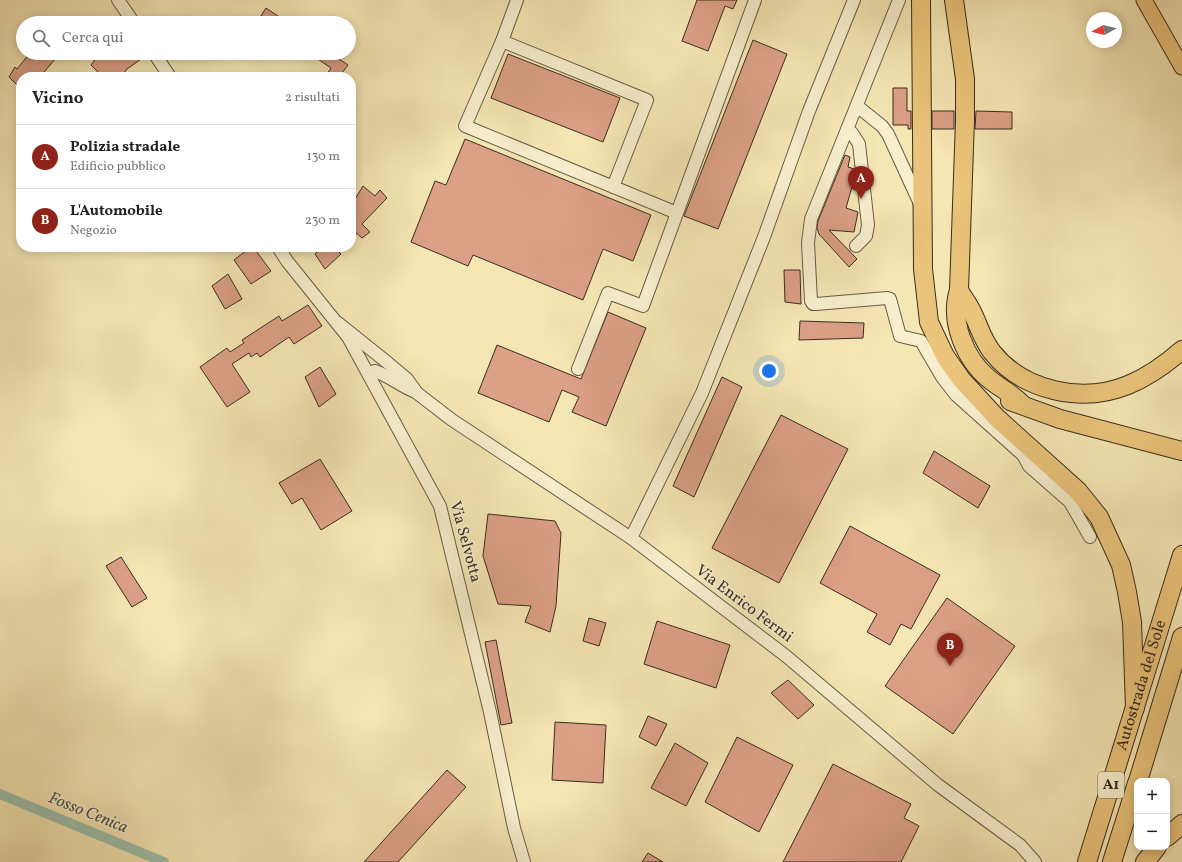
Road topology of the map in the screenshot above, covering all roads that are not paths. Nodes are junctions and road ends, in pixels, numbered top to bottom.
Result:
1 (118, 0) edge
2 (517, 0) edge
3 (755, 0) edge
4 (854, 0) edge
5 (899, 0) edge
6 (921, 0) edge
7 (954, 0) edge
8 (1144, 0) edge
9 (129, 16) edge
10 (502, 41) junction
11 (159, 60) edge
12 (1182, 67) edge
13 (167, 72) edge
14 (857, 106) junction
15 (847, 130) junction
16 (613, 187) junction
17 (922, 209) junction
18 (677, 213) junction
19 (856, 246) dead end
20 (281, 252) edge
21 (959, 290) junction
22 (928, 302) junction
23 (338, 323) junction
24 (1182, 350) edge
25 (388, 363) junction
26 (578, 369) dead end
27 (369, 373) junction
28 (405, 389) junction
29 (417, 393) junction
30 (1021, 403) junction
31 (386, 404) junction
32 (1182, 451) edge
33 (1090, 537) dead end
34 (631, 538) junction
35 (1182, 555) edge
36 (1182, 637) edge
37 (1135, 708) junction
38 (1138, 778) edge
39 (1134, 792) edge
40 (1182, 824) edge
41 (1170, 834) edge
42 (1155, 850) edge
43 (524, 862) edge
44 (1035, 862) edge
45 (1087, 862) edge
46 (1112, 862) edge
47 (1145, 862) edge

1 - 9 street
2 - 10 street
3 - 18 street
4 - 34 street
5 - 14 street
6 - 17 highway
7 - 21 highway
8 - 12 main road
10 - 16 street
10 - 16 street
11 - 13 street
14 - 15 street
14 - 17 street
15 - 19 street
15 - 33 street
16 - 18 street
17 - 22 highway
18 - 26 street
20 - 23 street, Via Selvotta
21 - 24 highway
21 - 30 highway
22 - 30 highway
22 - 37 highway
23 - 25 street, Via Enrico Fermi
23 - 27 street, Via Selvotta
25 - 27 street
25 - 29 street, Via Enrico Fermi
27 - 28 street, Via Enrico Fermi
27 - 31 street, Via Selvotta
28 - 29 street, Via Enrico Fermi
28 - 31 street
29 - 34 street, Via Enrico Fermi
30 - 32 highway
31 - 43 street, Via Selvotta
34 - 44 street, Via Enrico Fermi
35 - 37 highway, Autostrada del Sole / A1
36 - 38 highway, Autostrada del Sole / A1
37 - 45 highway, Autostrada del Sole / A1
39 - 46 highway, Autostrada del Sole / A1
40 - 41 highway
42 - 47 highway

